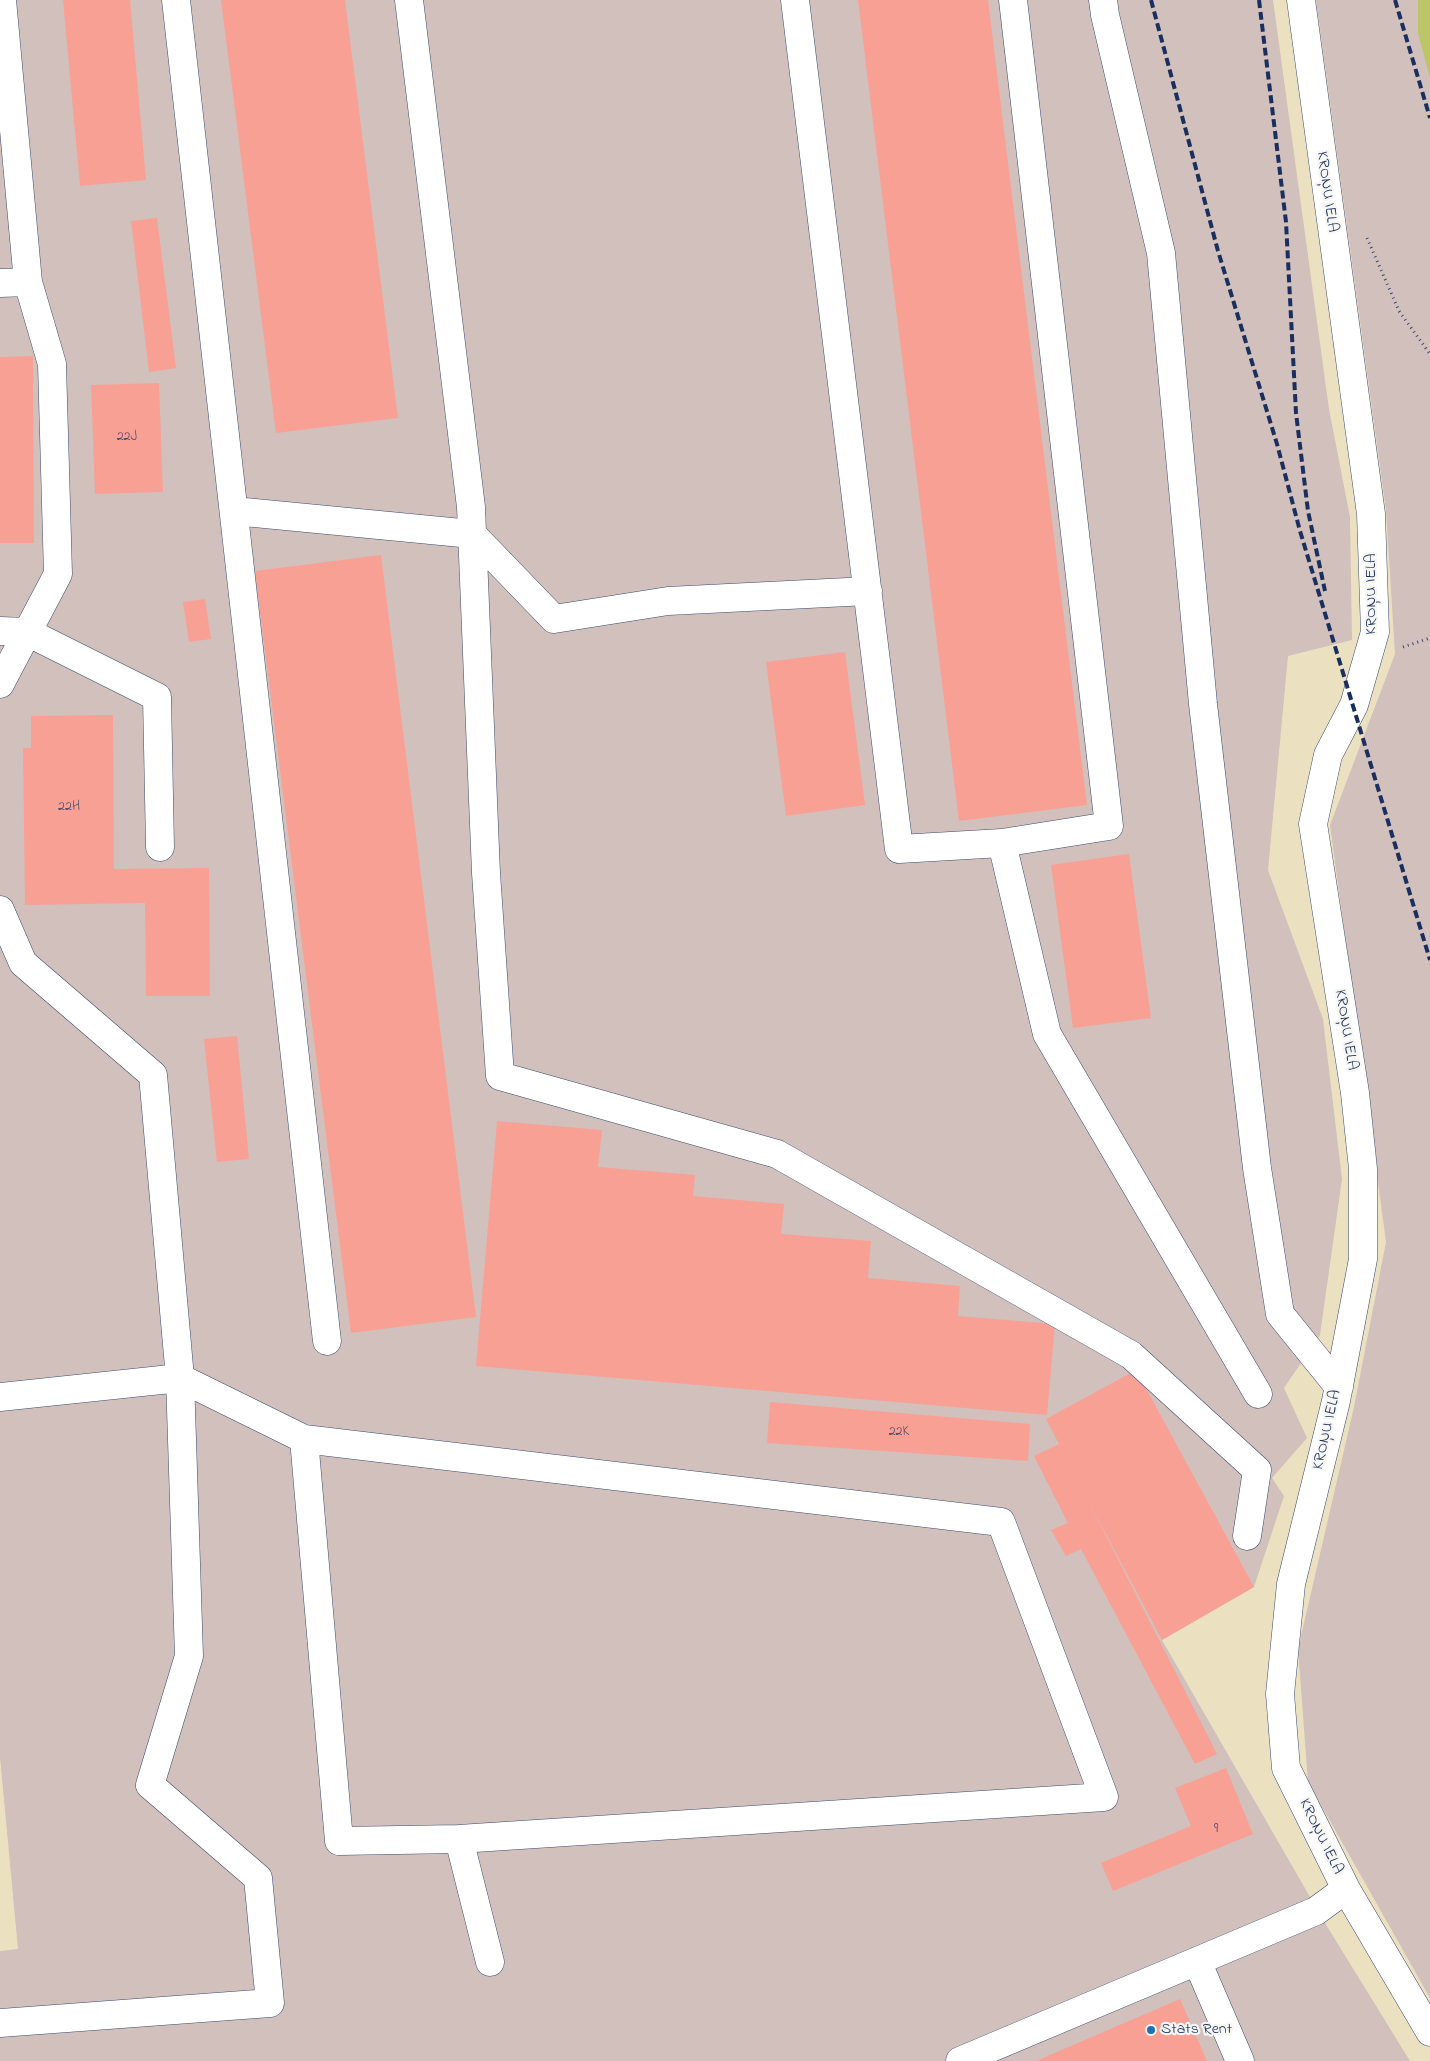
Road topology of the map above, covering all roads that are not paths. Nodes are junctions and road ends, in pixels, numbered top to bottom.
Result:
1 (2, 0) edge
2 (176, 0) edge
3 (409, 0) edge
4 (795, 0) edge
5 (1013, 0) edge
6 (1104, 0) edge
7 (1301, 0) edge
8 (0, 282) edge
9 (28, 282) junction
10 (234, 511) junction
11 (472, 534) junction
12 (868, 591) junction
13 (0, 631) edge
14 (27, 632) junction
15 (0, 684) edge
16 (1002, 843) junction
17 (160, 848) dead end
18 (0, 910) edge
19 (327, 1341) dead end
20 (180, 1378) junction
21 (1339, 1387) junction
22 (1258, 1394) dead end
23 (0, 1397) edge
24 (304, 1439) junction
25 (1247, 1536) dead end
26 (459, 1838) junction
27 (1346, 1890) junction
28 (1196, 1961) junction
29 (490, 1962) dead end
30 (0, 2023) edge
31 (1430, 2032) edge
32 (960, 2061) edge
33 (1240, 2061) edge

1 - 9 street
2 - 10 street
3 - 11 street
4 - 12 street
5 - 16 street
6 - 21 street
7 - 21 street, KROŅU IELA
8 - 9 street
9 - 14 street
10 - 11 street
10 - 19 street
11 - 12 street
11 - 25 street
12 - 16 street
13 - 14 street
14 - 15 street
14 - 17 street
16 - 22 street
18 - 20 street
20 - 23 street
20 - 24 street
20 - 30 street
21 - 27 street, KROŅU IELA
24 - 26 street
24 - 26 street
26 - 29 street
27 - 28 street
27 - 31 street, KROŅU IELA
28 - 32 street
28 - 33 street

